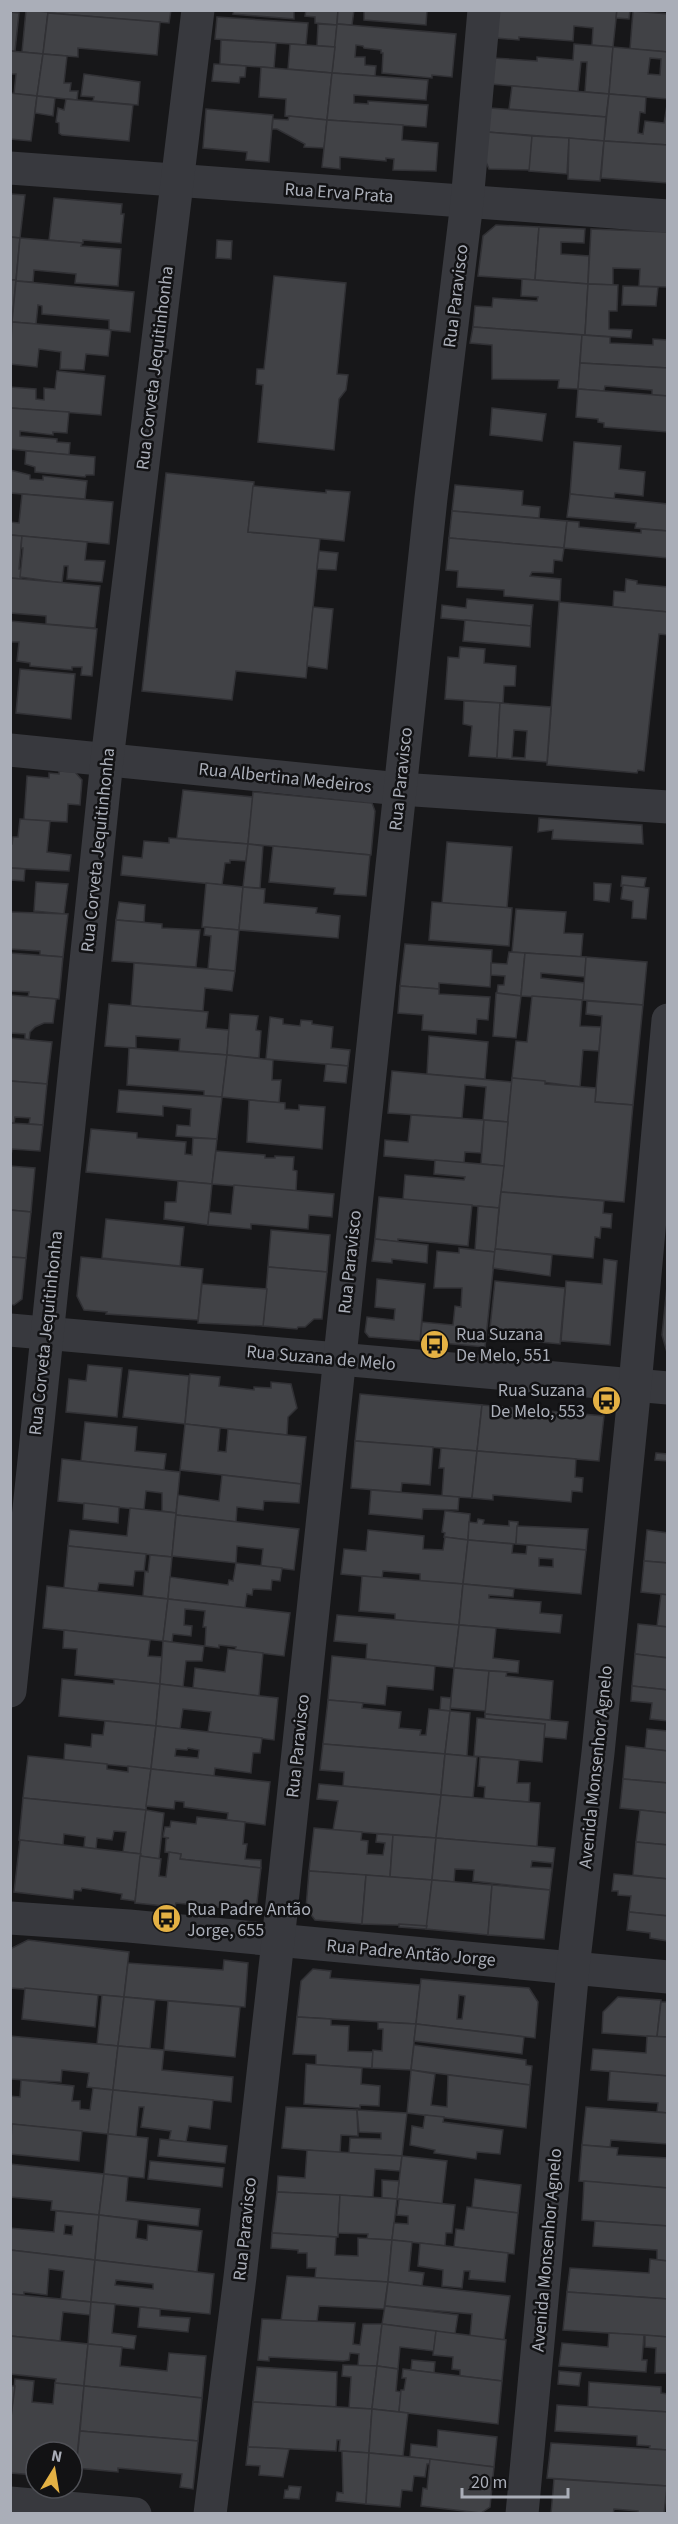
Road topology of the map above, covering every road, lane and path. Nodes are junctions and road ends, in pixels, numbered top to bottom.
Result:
1 (198, 10) edge
2 (484, 10) edge
3 (10, 168) edge
4 (178, 181) junction
5 (467, 202) junction
6 (668, 216) edge
7 (10, 750) edge
8 (107, 760) junction
9 (400, 789) junction
10 (668, 807) edge
11 (668, 1020) edge
12 (10, 1330) edge
13 (46, 1334) junction
14 (340, 1360) junction
15 (635, 1385) junction
16 (668, 1388) edge
17 (10, 1691) edge
18 (10, 1918) edge
19 (278, 1941) junction
20 (573, 1968) junction
21 (668, 1977) edge
22 (10, 2503) edge
23 (135, 2514) edge
24 (210, 2514) edge
25 (522, 2514) edge

1 - 4 street, Rua Corveta Jequitinhonha
2 - 5 street, Rua Paravisco
3 - 4 street, Rua Erva Prata
4 - 5 street, Rua Erva Prata
4 - 8 street, Rua Corveta Jequitinhonha
5 - 6 street, Rua Erva Prata
5 - 9 street, Rua Paravisco
7 - 8 street, Rua Albertina Medeiros
8 - 9 street, Rua Albertina Medeiros
8 - 13 street, Rua Corveta Jequitinhonha
9 - 10 street, Rua Albertina Medeiros
9 - 14 street, Rua Paravisco
11 - 15 street, Avenida Monsenhor Agnelo
12 - 13 street, Rua Suzana de Melo
13 - 14 street, Rua Suzana de Melo
13 - 17 street, Rua Corveta Jequitinhonha
14 - 15 street, Rua Suzana de Melo
14 - 19 street, Rua Paravisco
15 - 16 street, Rua Suzana de Melo
15 - 20 street, Avenida Monsenhor Agnelo
18 - 19 street, Rua Padre Antão Jorge
19 - 20 street, Rua Padre Antão Jorge
19 - 24 street, Rua Paravisco
20 - 21 street, Rua Padre Antão Jorge
20 - 25 street, Avenida Monsenhor Agnelo
22 - 23 street

